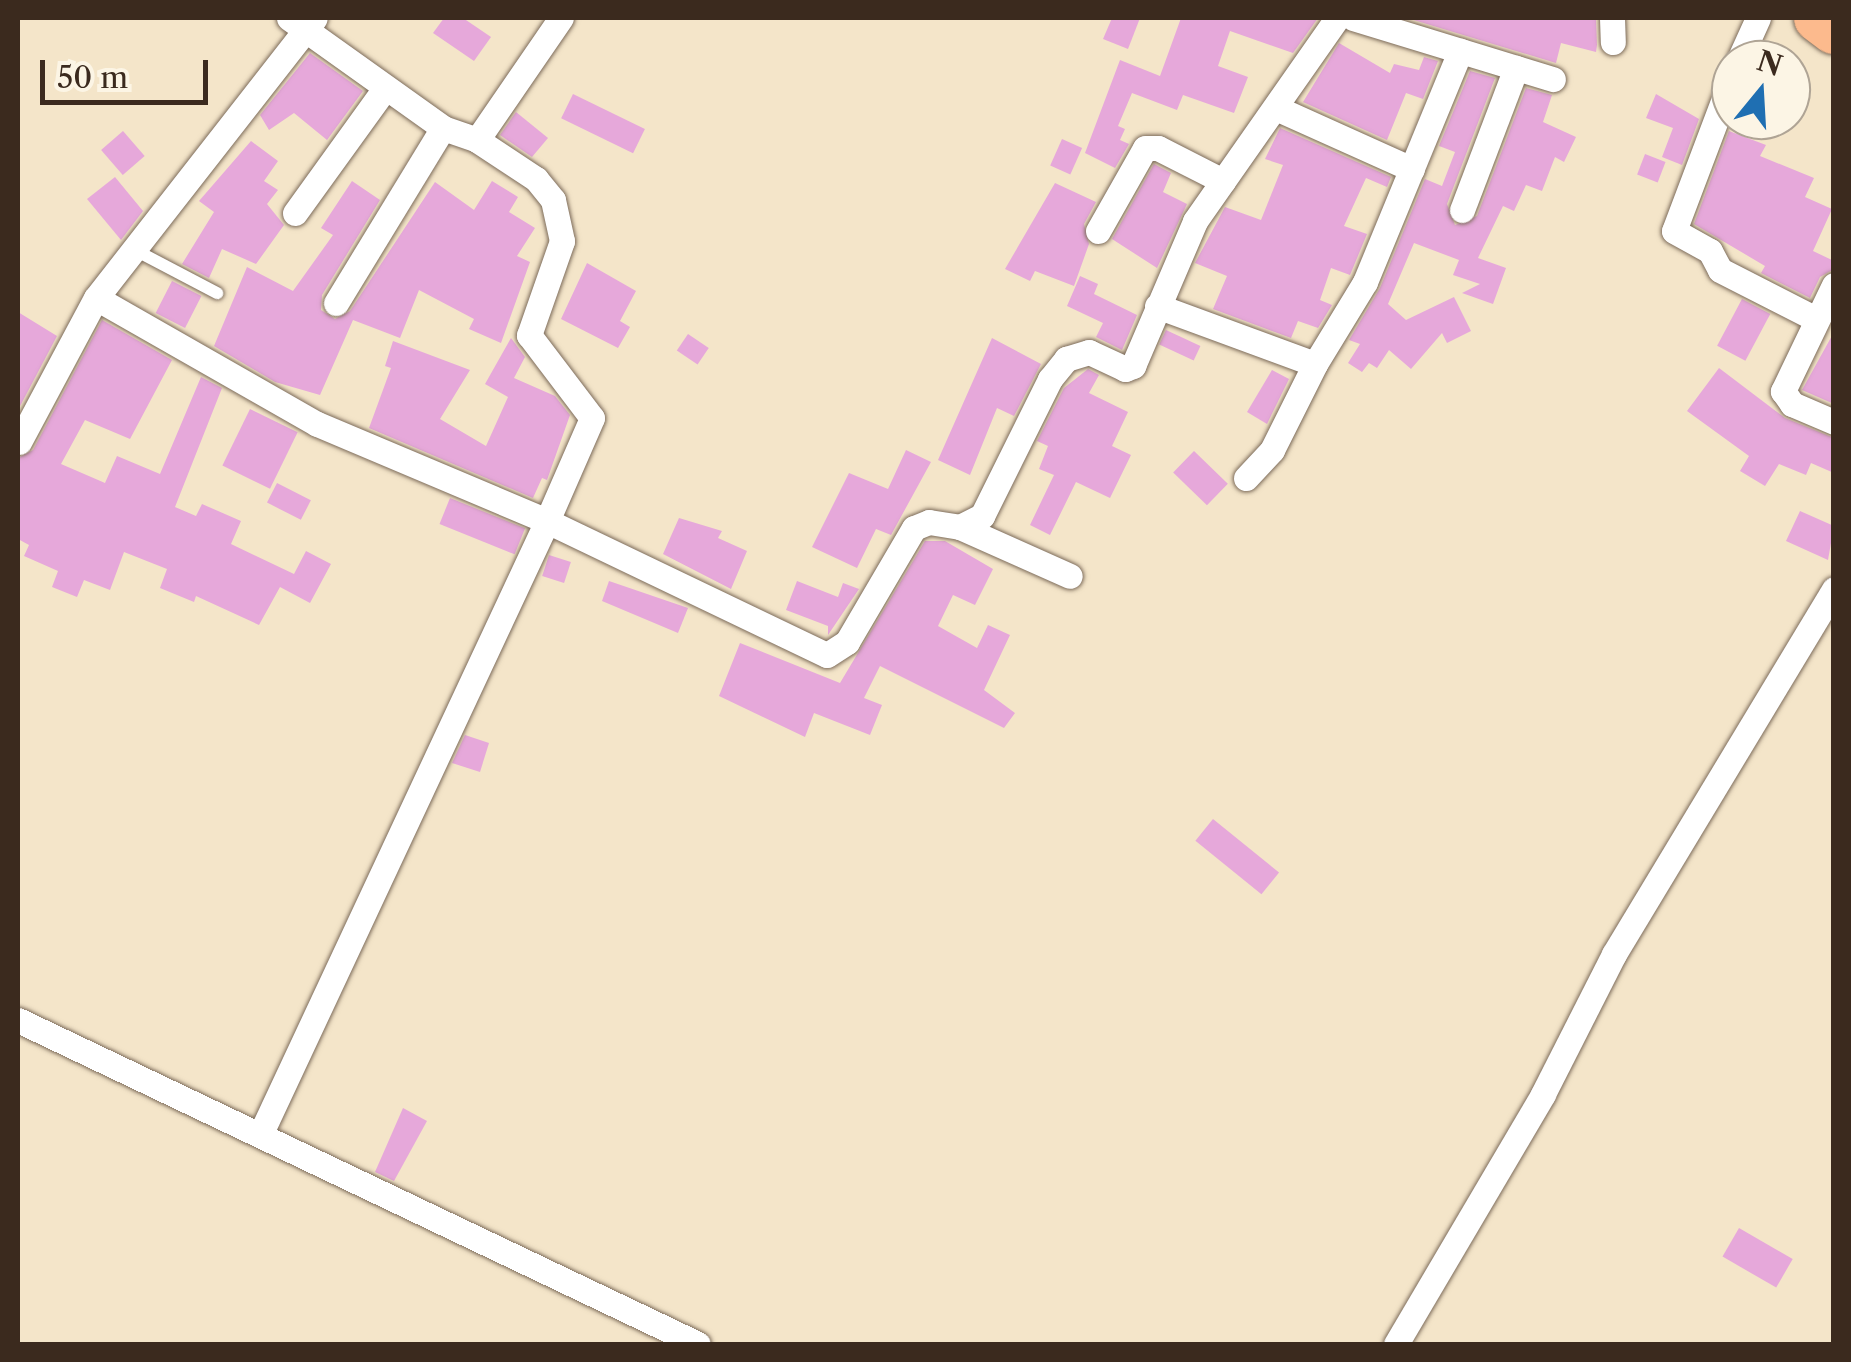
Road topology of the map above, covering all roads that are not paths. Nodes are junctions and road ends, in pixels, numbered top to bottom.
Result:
1 (561, 18) edge
2 (1337, 18) edge
3 (1352, 18) edge
4 (1818, 18) edge
5 (303, 23) edge
6 (1834, 30) edge
7 (1460, 51) junction
8 (1516, 68) junction
9 (1553, 79) dead end
10 (385, 88) junction
11 (1276, 108) junction
12 (443, 128) junction
13 (1711, 133) edge
14 (477, 140) junction
15 (1412, 169) junction
16 (1224, 180) junction
17 (1462, 210) dead end
18 (295, 213) dead end
19 (1098, 231) dead end
20 (135, 250) junction
21 (1834, 285) edge
22 (217, 293) dead end
23 (96, 298) junction
24 (336, 303) dead end
25 (1157, 306) junction
26 (1816, 319) junction
27 (1315, 364) junction
28 (1834, 422) edge
29 (18, 442) edge
30 (1246, 478) dead end
31 (546, 522) junction
32 (960, 527) junction
33 (1070, 576) dead end
34 (1834, 589) edge
35 (18, 1020) edge
36 (261, 1133) junction
37 (698, 1344) edge
38 (1396, 1344) edge

1 - 14 street
2 - 11 street
3 - 7 street
4 - 6 highway
5 - 10 street
5 - 20 street
7 - 8 street
7 - 15 street
8 - 9 street
8 - 17 street
10 - 12 street
10 - 18 street
11 - 15 street
11 - 16 street
12 - 14 street
12 - 24 street
13 - 26 street
14 - 31 street
15 - 27 street
16 - 19 street
16 - 25 street
20 - 22 lane
20 - 23 street
21 - 26 street
23 - 29 street
23 - 31 street
25 - 27 street
25 - 32 street
26 - 28 street
27 - 30 street
31 - 32 street
31 - 36 street
32 - 33 street
34 - 38 street
35 - 36 street
36 - 37 street

